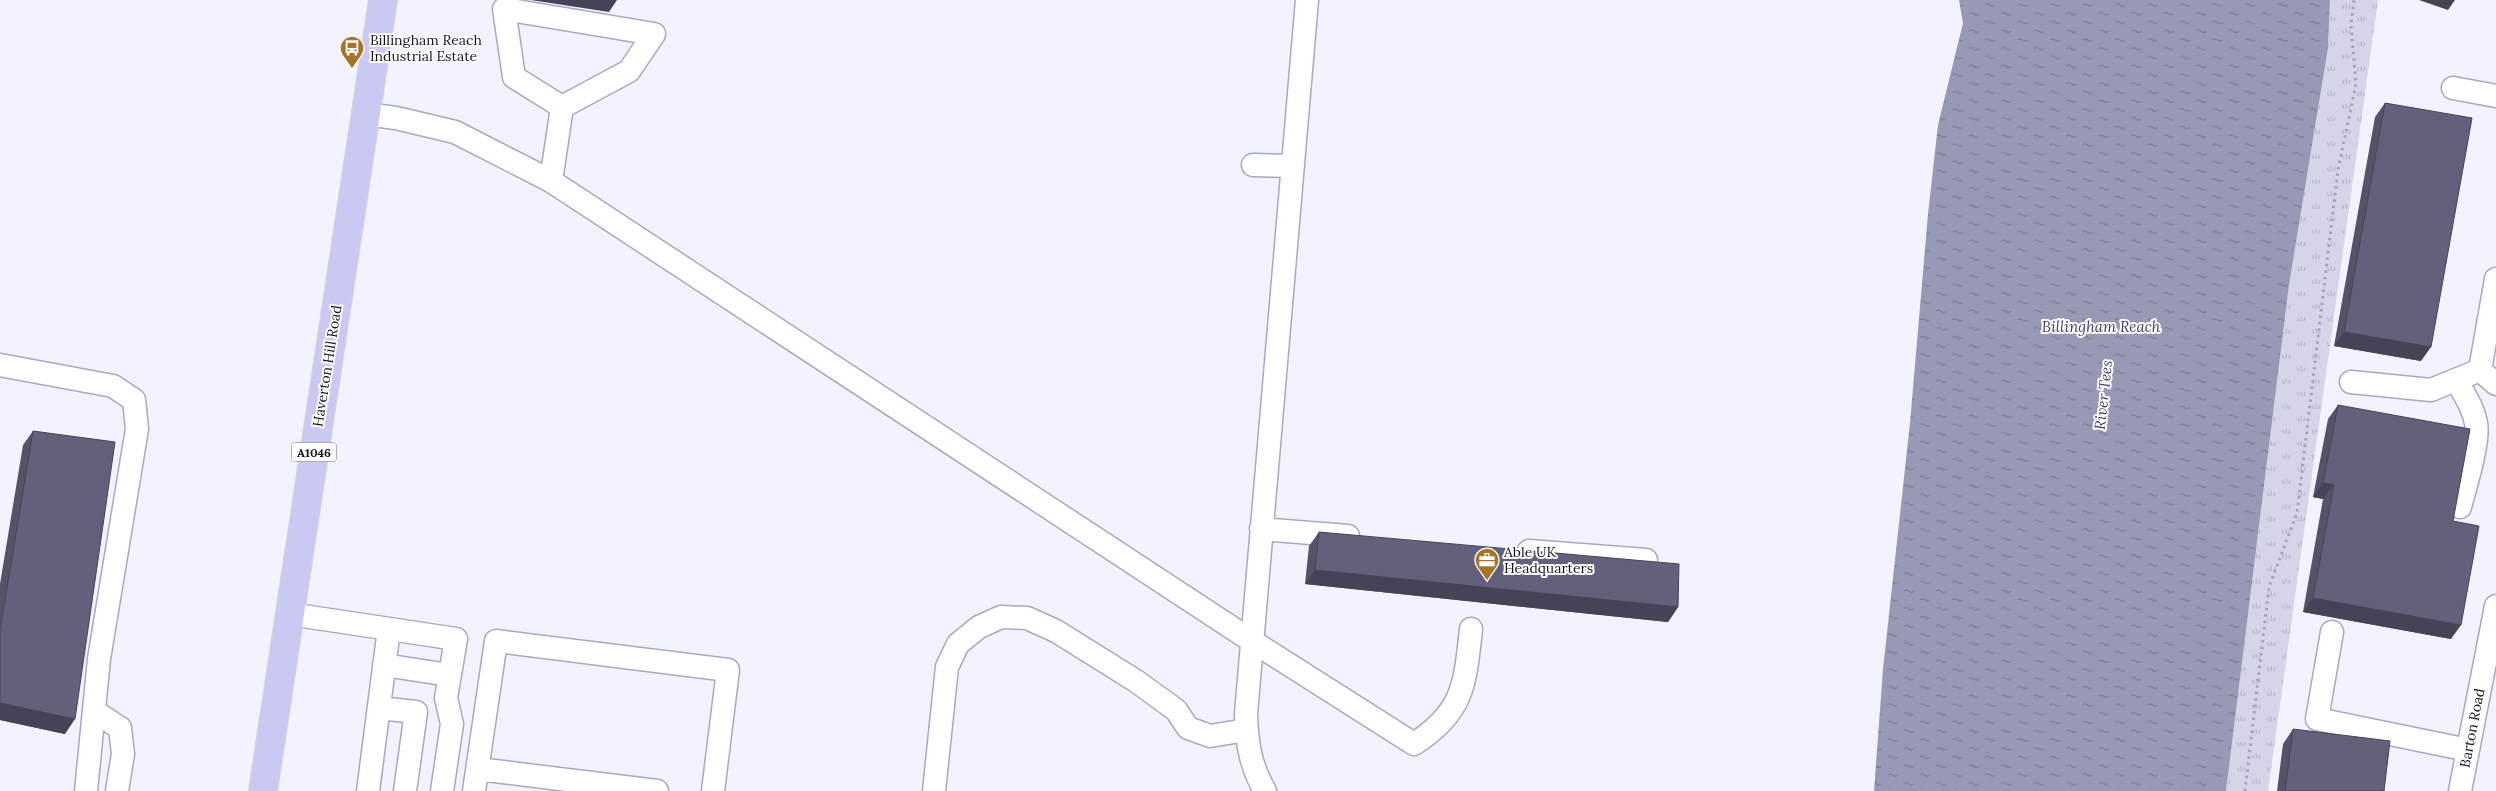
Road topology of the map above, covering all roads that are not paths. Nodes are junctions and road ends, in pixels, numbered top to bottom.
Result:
1 (383, 0) edge
2 (1307, 0) edge
3 (2453, 88) dead end
4 (2496, 96) edge
5 (562, 107) junction
6 (365, 114) junction
7 (1253, 165) dead end
8 (1293, 166) junction
9 (551, 181) junction
10 (2496, 279) edge
11 (0, 365) edge
12 (2488, 377) edge
13 (2456, 380) junction
14 (2351, 382) dead end
15 (2460, 507) edge
16 (1262, 529) junction
17 (1369, 538) edge
18 (1507, 549) edge
19 (1646, 560) edge
20 (2496, 606) edge
21 (1255, 610) junction
22 (290, 614) junction
23 (1214, 616) junction
24 (389, 628) junction
25 (1471, 629) dead end
26 (2332, 632) dead end
27 (1252, 641) junction
28 (384, 665) junction
29 (449, 675) junction
30 (379, 708) junction
31 (94, 711) junction
32 (1246, 722) junction
33 (2468, 750) junction
34 (478, 769) junction
35 (634, 790) edge
36 (86, 791) edge
37 (117, 791) edge
38 (263, 791) edge
39 (368, 791) edge
40 (405, 791) edge
41 (442, 791) edge
42 (474, 791) edge
43 (657, 791) edge
44 (712, 791) edge
45 (934, 791) edge
46 (1265, 791) edge
47 (2460, 791) edge

1 - 6 main road, Haverton Hill Road / A1046
2 - 8 street
3 - 4 street
5 - 5 street
5 - 9 street
6 - 9 street
6 - 22 main road, Haverton Hill Road / A1046
7 - 8 street
8 - 16 street
9 - 23 street
10 - 12 street
11 - 31 street
12 - 13 street
13 - 14 street
13 - 15 street
16 - 17 street
16 - 21 street
18 - 19 street
20 - 33 street, Barton Road
21 - 23 street
21 - 27 street
22 - 24 street
22 - 38 main road, Haverton Hill Road / A1046
23 - 27 street
24 - 28 street
24 - 29 street
25 - 27 street
26 - 33 street
27 - 32 street
28 - 29 street
28 - 30 street
29 - 41 street
30 - 39 street
30 - 40 street
31 - 36 street
31 - 37 street
32 - 45 street
32 - 46 street
33 - 47 street, Barton Road
34 - 35 street
34 - 42 street
34 - 44 street
35 - 43 street

